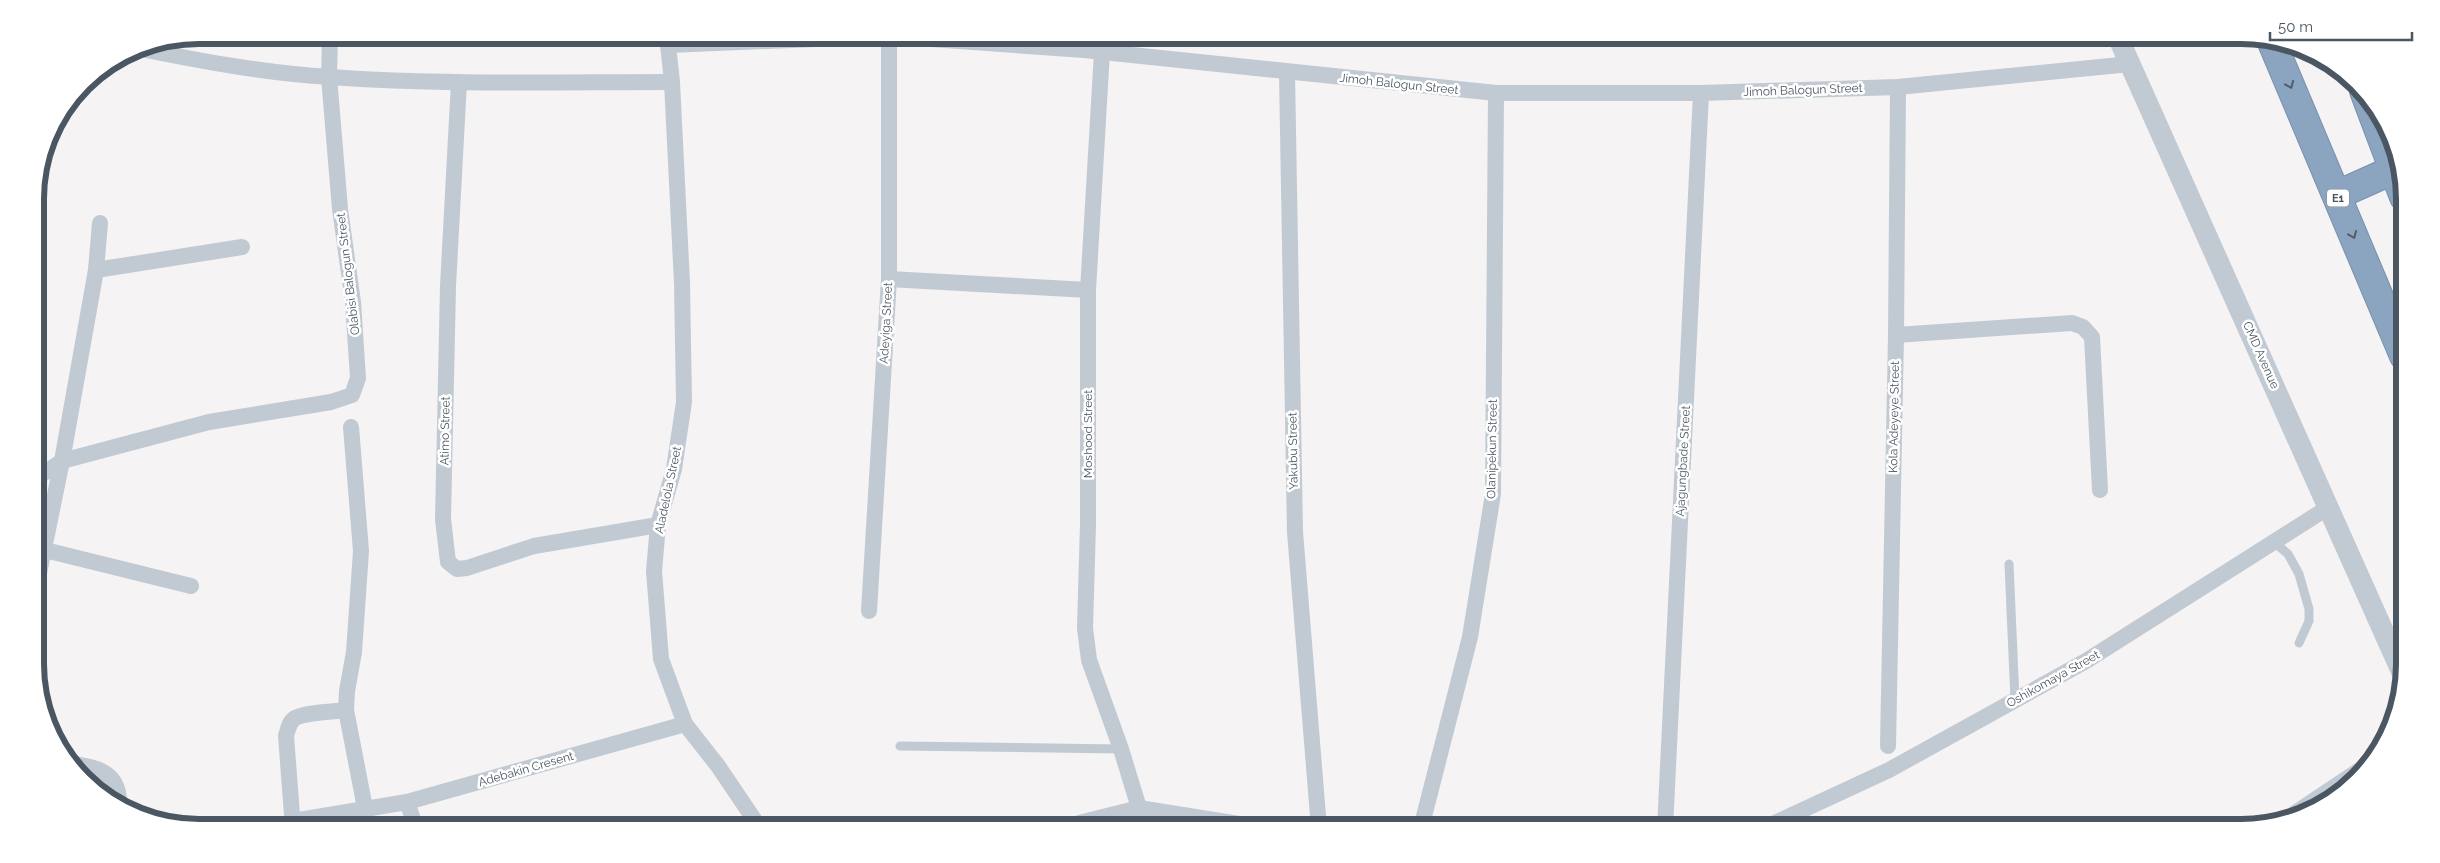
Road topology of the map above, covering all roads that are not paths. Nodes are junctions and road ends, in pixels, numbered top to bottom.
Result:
1 (330, 44) edge
2 (668, 44) edge
3 (889, 44) edge
4 (1088, 44) edge
5 (2121, 44) edge
6 (2274, 48) edge
7 (152, 51) edge
8 (1102, 52) junction
9 (2130, 64) junction
10 (1287, 73) junction
11 (329, 77) junction
12 (458, 82) junction
13 (672, 82) junction
14 (1898, 87) junction
15 (1496, 93) junction
16 (1702, 93) junction
17 (2392, 164) edge
18 (2393, 170) joint
19 (2337, 196) junction
20 (100, 223) dead end
21 (242, 247) dead end
22 (96, 270) junction
23 (889, 279) junction
24 (1088, 290) junction
25 (1896, 335) junction
26 (2396, 337) edge
27 (352, 427) dead end
28 (62, 462) junction
29 (44, 474) edge
30 (2100, 490) dead end
31 (2329, 508) junction
32 (658, 525) junction
33 (2275, 543) junction
34 (45, 550) junction
35 (44, 555) edge
36 (2009, 564) dead end
37 (191, 586) dead end
38 (869, 611) dead end
39 (2299, 644) dead end
40 (2396, 659) edge
41 (2015, 700) junction
42 (346, 710) junction
43 (685, 724) junction
44 (900, 746) dead end
45 (1888, 746) dead end
46 (1121, 749) junction
47 (82, 766) edge
48 (2343, 781) edge
49 (119, 796) edge
50 (407, 802) junction
51 (2310, 803) edge
52 (365, 808) junction
53 (1139, 808) junction
54 (293, 819) edge
55 (316, 819) edge
56 (413, 819) edge
57 (754, 819) edge
58 (1095, 819) edge
59 (1208, 819) edge
60 (1318, 819) edge
61 (1423, 819) edge
62 (1665, 819) edge
63 (1783, 819) edge

1 - 11 street, Olabisi Balogun Street
2 - 13 street, Aladelola Street
3 - 23 street, Adeyiga Street
4 - 8 street, Jimoh Balogun Street
5 - 9 street, CMD Avenue
6 -> 19 highway, E1
7 - 11 street
8 - 10 street, Jimoh Balogun Street
8 - 24 street, Moshood Street
9 - 14 street, Jimoh Balogun Street
9 - 31 street, CMD Avenue
10 - 15 street, Jimoh Balogun Street
10 - 60 street, Yakubu Street
11 - 12 street
11 - 28 street, Olabisi Balogun Street
12 - 13 street
12 - 32 street, Atimo Street
13 - 32 street, Aladelola Street
14 - 16 street, Jimoh Balogun Street
14 - 25 street, Kola Adeyeye Street
15 - 16 street, Jimoh Balogun Street
15 - 61 street, Olanipekun Street
16 - 62 street, Ajagungbade Street
17 - 18 highway
18 - 19 highway
19 -> 26 highway, E1
20 - 22 street
21 - 22 street
22 - 28 street
23 - 24 street
23 - 38 street, Adeyiga Street
24 - 46 street, Moshood Street
25 - 30 street
25 - 45 street, Kola Adeyeye Street
27 - 42 street
28 - 29 street
28 - 34 street
31 - 33 street, Oshikomaya Street
31 - 40 street, CMD Avenue
32 - 43 street, Aladelola Street
33 - 39 lane
33 - 41 street, Oshikomaya Street
34 - 35 street
34 - 37 street
36 - 41 lane
41 - 63 street, Oshikomaya Street
42 - 52 street
42 - 54 street
43 - 50 street, Adebakin Cresent
43 - 57 street, Aladelola Street
44 - 46 lane
46 - 53 street, Moshood Street
47 - 49 street
48 - 51 street
50 - 52 street, Adebakin Cresent
50 - 56 street
52 - 55 street, Adebakin Cresent
53 - 58 street
53 - 59 street

